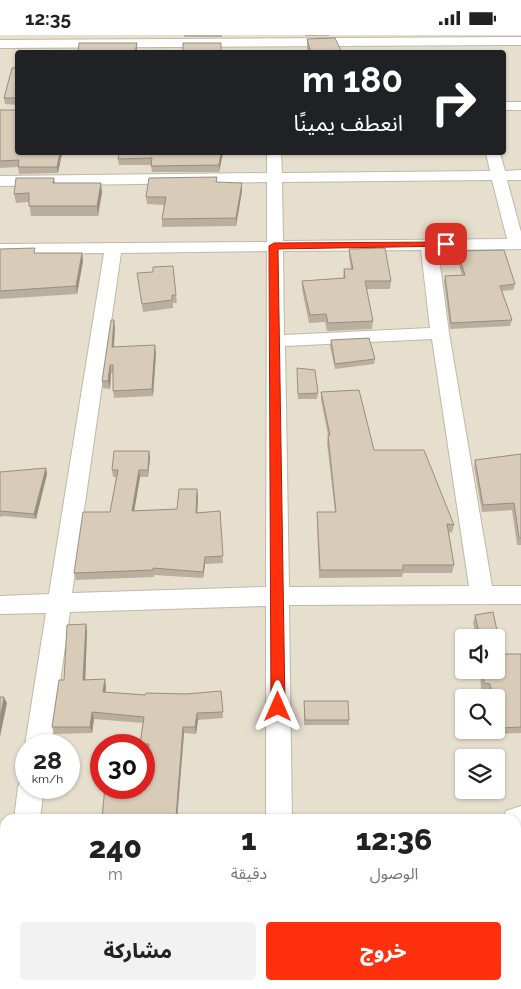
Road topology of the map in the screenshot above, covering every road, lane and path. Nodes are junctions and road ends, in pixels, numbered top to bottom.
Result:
1 (521, 41) edge
2 (2, 43) edge
3 (274, 43) edge
4 (465, 43) edge
5 (506, 106) edge
6 (521, 106) edge
7 (274, 155) edge
8 (493, 155) edge
9 (498, 175) junction
10 (521, 175) edge
11 (274, 177) junction
12 (0, 181) edge
13 (518, 244) edge
14 (428, 245) junction
15 (274, 246) junction
16 (113, 248) junction
17 (0, 249) edge
18 (440, 333) junction
19 (275, 341) junction
20 (521, 595) edge
21 (277, 596) junction
22 (482, 596) junction
23 (59, 603) junction
24 (0, 605) edge
25 (40, 734) edge
26 (29, 799) edge
27 (27, 814) edge
28 (279, 814) edge

1 - 4 street
2 - 3 street
3 - 4 street
5 - 6 street
7 - 11 street
8 - 9 street
9 - 10 street
9 - 11 street
9 - 13 street
11 - 12 street
11 - 15 street
13 - 14 street
14 - 15 street
14 - 18 street
15 - 16 street
15 - 19 street
16 - 17 street
16 - 23 street
18 - 19 street
18 - 22 street
19 - 21 street
20 - 22 street
21 - 22 street
21 - 23 street
21 - 28 street
23 - 24 street
23 - 25 street
26 - 27 street

